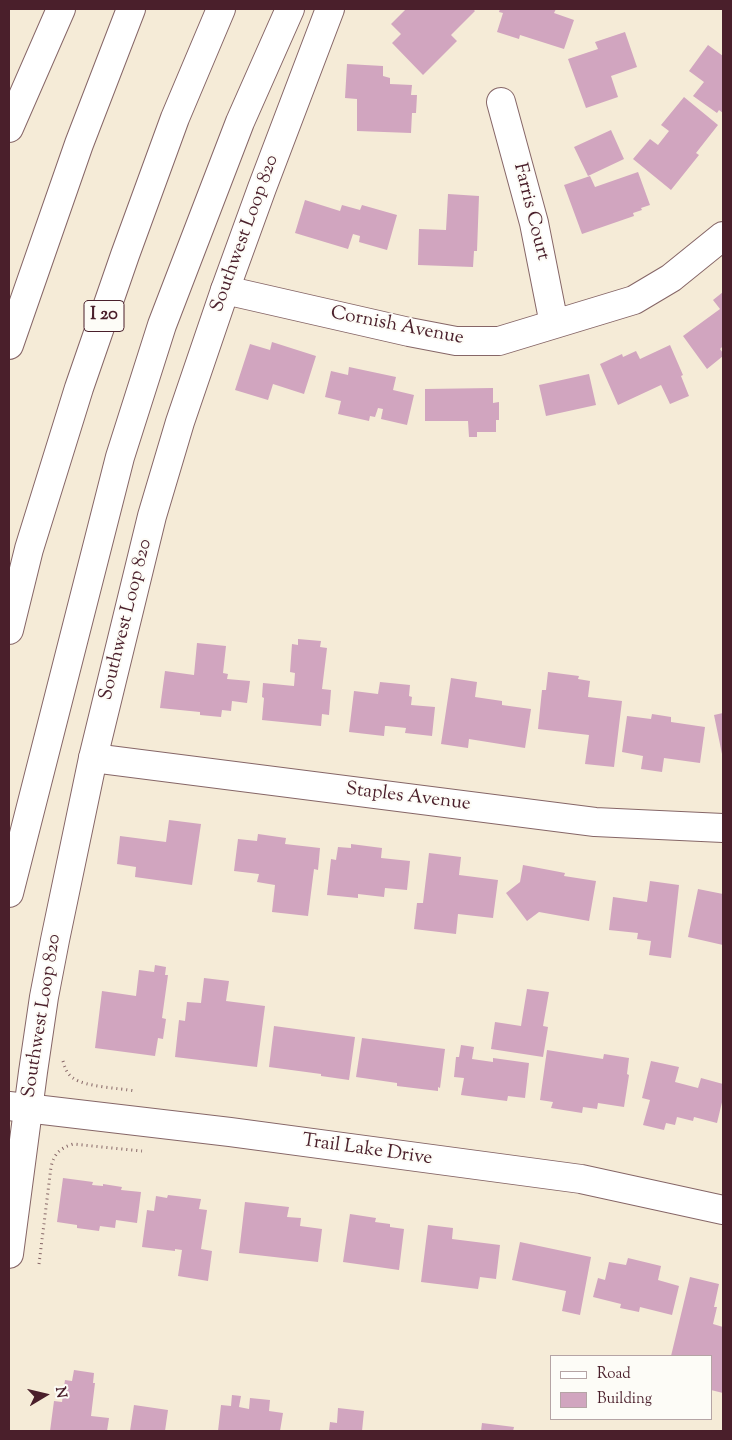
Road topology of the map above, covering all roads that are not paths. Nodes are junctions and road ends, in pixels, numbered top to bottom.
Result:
1 (61, 9) edge
2 (131, 9) edge
3 (221, 9) edge
4 (290, 9) edge
5 (330, 9) edge
6 (501, 102) dead end
7 (9, 128) edge
8 (723, 236) edge
9 (225, 290) junction
10 (554, 324) junction
11 (9, 345) edge
12 (9, 630) edge
13 (93, 758) junction
14 (723, 828) edge
15 (9, 894) edge
16 (18, 1107) edge
17 (723, 1210) edge
18 (9, 1254) edge

1 - 7 main road
2 - 11 main road
3 - 12 main road, I 20
4 - 15 main road
5 - 9 main road, Southwest Loop 820
6 - 10 main road, Farris Court
8 - 10 main road, Cornish Avenue
9 - 10 main road, Cornish Avenue
9 - 13 main road, Southwest Loop 820
13 - 14 main road, Staples Avenue
13 - 16 main road, Southwest Loop 820
16 - 17 main road, Trail Lake Drive
16 - 18 main road, Southwest Loop 820

